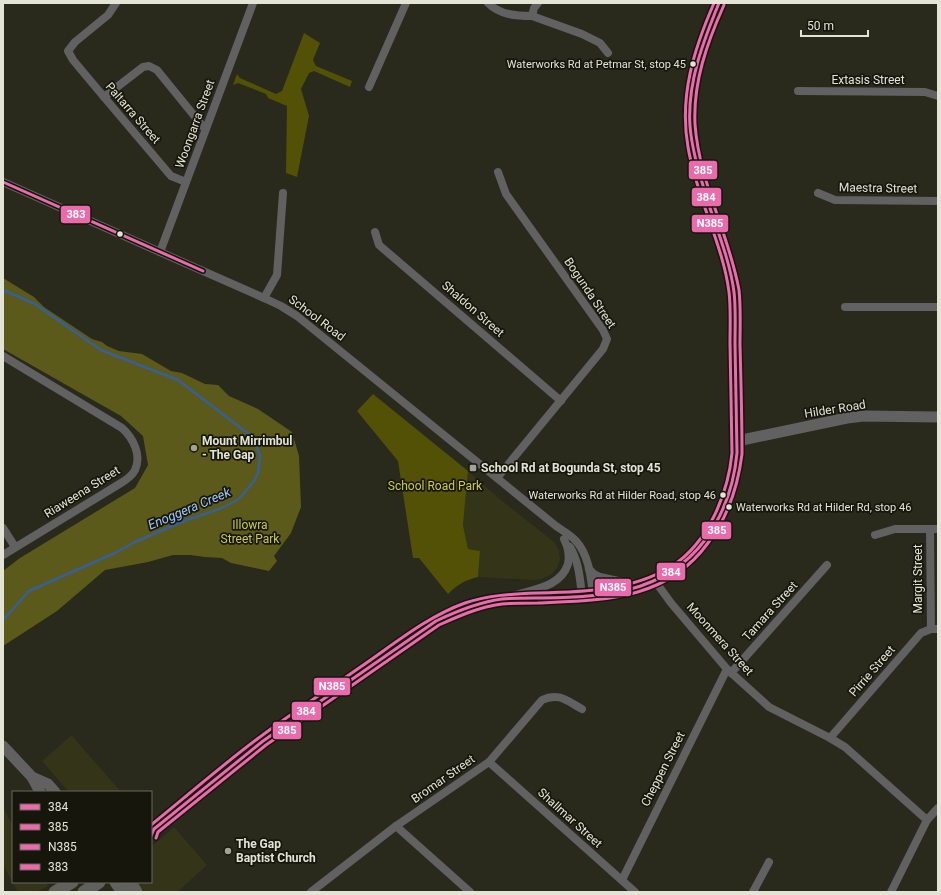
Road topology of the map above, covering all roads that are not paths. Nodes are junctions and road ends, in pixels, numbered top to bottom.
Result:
1 (116, 3) edge
2 (253, 3) edge
3 (406, 3) edge
4 (488, 3) edge
5 (538, 3) edge
6 (719, 3) edge
7 (532, 16) junction
8 (608, 53) dead end
9 (369, 87) dead end
10 (798, 91) dead end
11 (938, 96) edge
12 (104, 97) junction
13 (205, 129) junction
14 (498, 172) dead end
15 (3, 182) edge
16 (186, 182) junction
17 (283, 193) dead end
18 (818, 193) dead end
19 (938, 201) edge
20 (375, 232) dead end
21 (160, 252) junction
22 (264, 298) junction
23 (845, 307) dead end
24 (938, 307) edge
25 (3, 356) edge
26 (561, 401) junction
27 (938, 416) edge
28 (736, 441) junction
29 (497, 478) junction
30 (556, 526) junction
31 (3, 528) edge
32 (934, 529) edge
33 (875, 535) dead end
34 (564, 539) junction
35 (15, 547) junction
36 (3, 555) edge
37 (827, 566) dead end
38 (589, 570) junction
39 (649, 584) junction
40 (588, 596) junction
41 (502, 599) junction
42 (934, 629) edge
43 (729, 671) junction
44 (582, 709) dead end
45 (830, 738) junction
46 (3, 746) edge
47 (489, 762) junction
48 (32, 777) junction
49 (39, 791) edge
50 (55, 791) edge
51 (938, 808) edge
52 (927, 820) junction
53 (396, 826) junction
54 (152, 832) edge
55 (769, 862) dead end
56 (622, 880) junction
57 (70, 883) edge
58 (117, 883) edge
59 (131, 883) edge
60 (55, 892) edge
61 (123, 892) edge
62 (136, 892) edge
63 (311, 892) edge
64 (470, 892) edge
65 (635, 892) edge
66 (753, 892) edge
67 (891, 892) edge

1 - 12 street, Paltarra Street
2 - 13 street, Woongarra Street
3 - 9 street
4 - 7 street
5 - 7 street
6 - 28 main road
7 - 8 street
10 - 11 street, Extasis Street
12 - 13 street
12 - 16 street, Paltarra Street
13 - 16 street, Woongarra Street
14 - 26 street, Bogunda Street
15 - 21 street, School Road
16 - 21 street, Woongarra Street
17 - 22 street
18 - 19 street, Maestra Street
20 - 26 street, Shaldon Street
21 - 22 street, School Road
22 - 29 street, School Road
23 - 24 street
25 - 35 street, Riaweena Street
26 - 29 street, Bogunda Street
27 - 28 street, Hilder Road
28 - 39 main road
29 - 30 street, School Road
30 - 34 street, School Road
30 - 38 street, School Road
31 - 35 street
32 - 33 street
32 - 42 street, Margit Street
34 - 40 street, School Road
34 - 41 street
35 - 36 street, Riaweena Street
37 - 43 street, Tamara Street
38 - 39 street
38 - 40 street, School Road
39 - 40 main road
39 - 43 street, Moonmera Street
40 - 41 main road
41 - 54 main road
42 - 45 street, Pirrie Street
43 - 45 street, Moonmera Street
43 - 56 street, Cheppen Street
44 - 47 street, Bromar Street
45 - 52 street, Moonmera Street
46 - 48 street
47 - 53 street, Bromar Street
47 - 56 street, Shallmar Street
48 - 49 street
48 - 50 street
51 - 52 street
52 - 67 street
53 - 63 street, Bromar Street
53 - 64 street
55 - 66 street
56 - 65 street, Shallmar Street
57 - 60 main road
58 - 61 main road
59 - 62 main road

